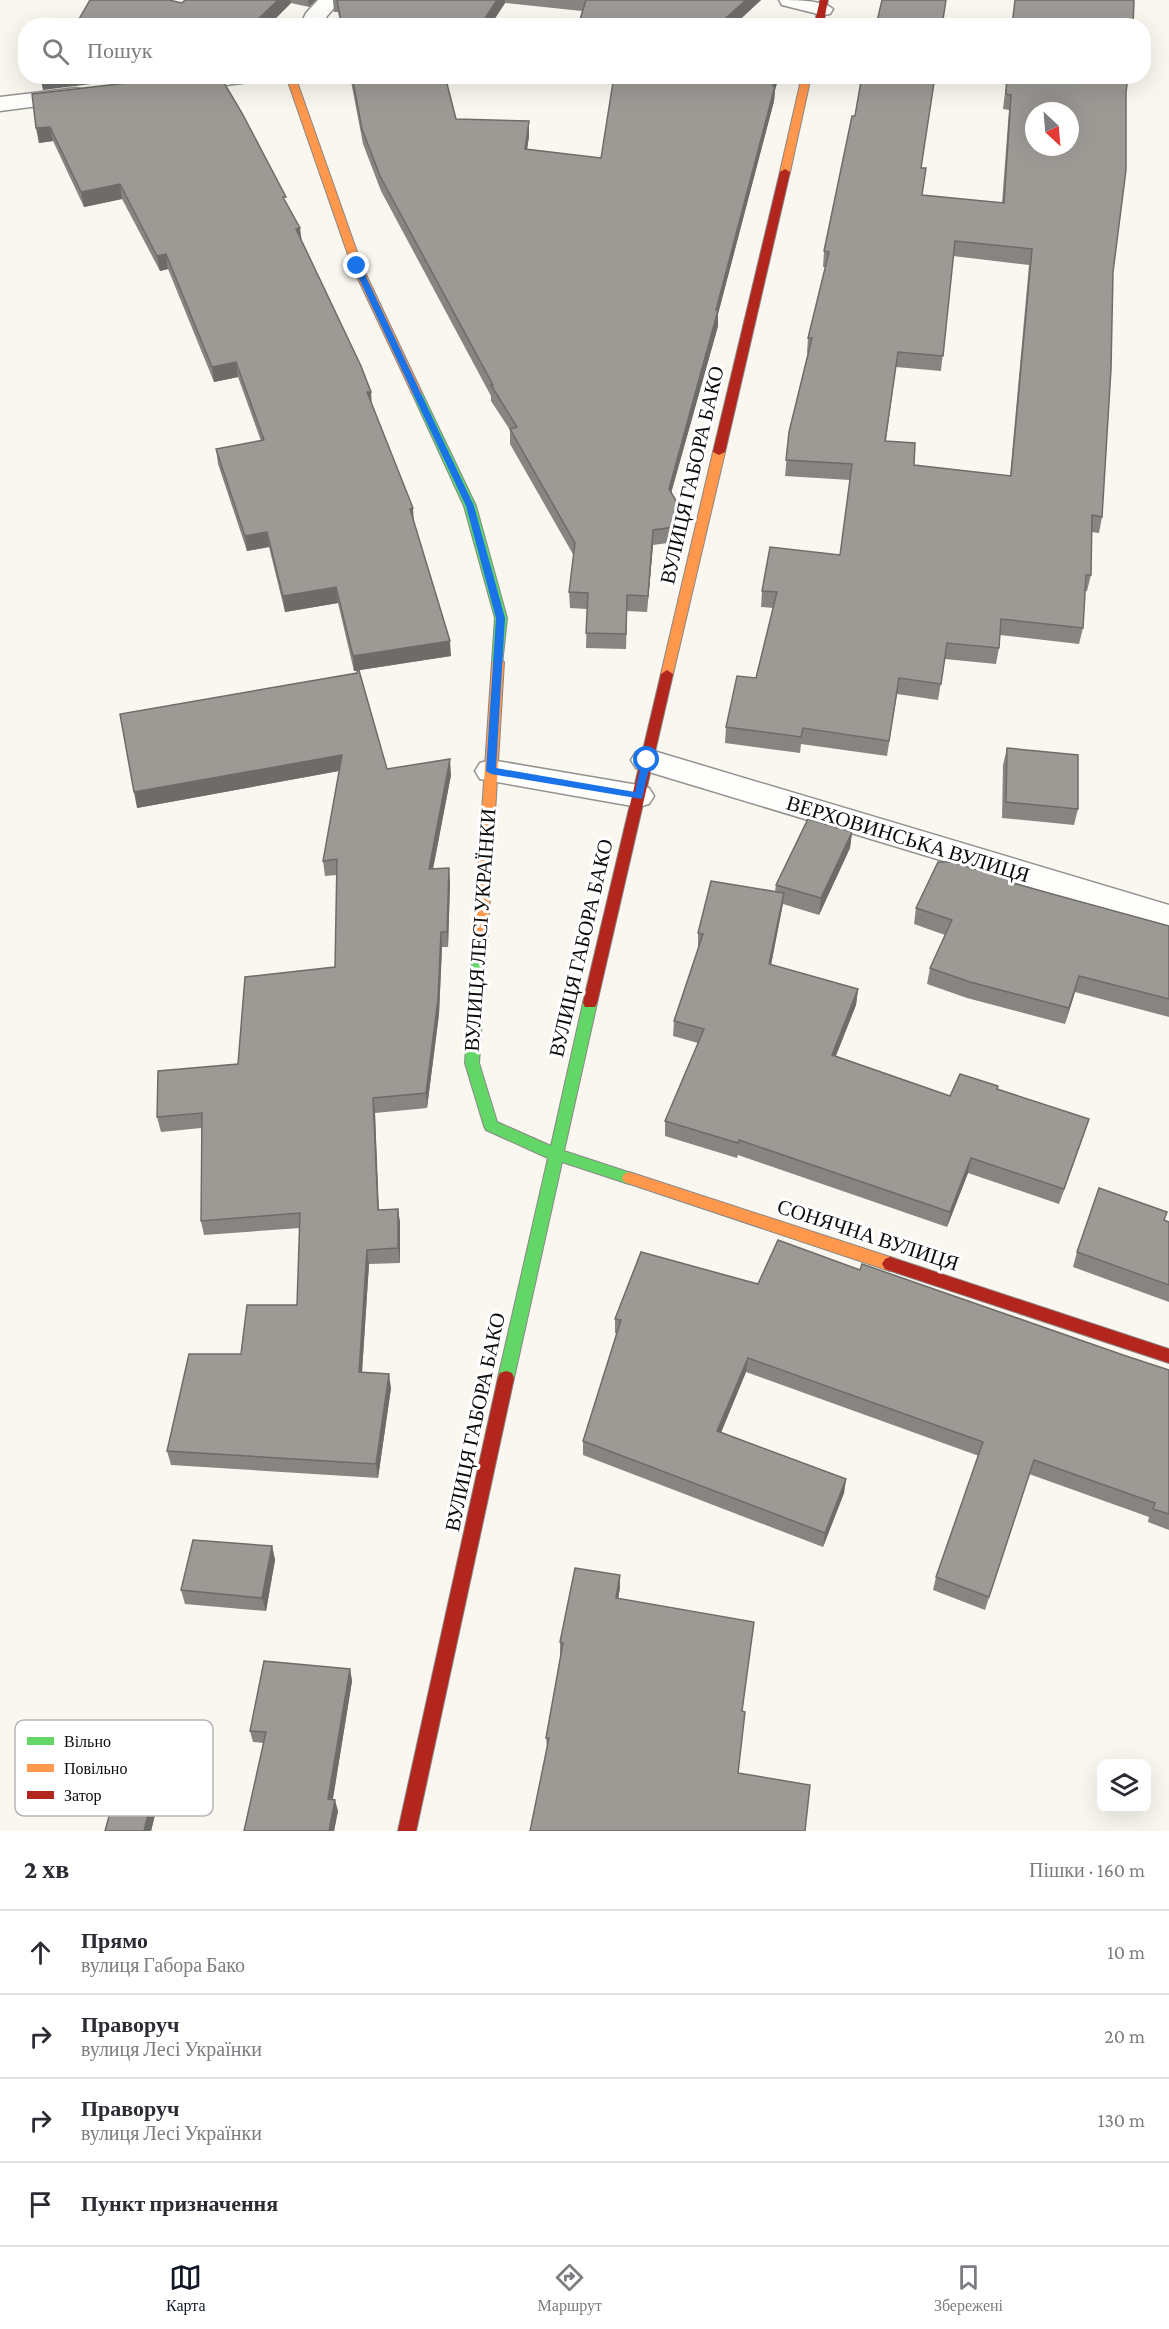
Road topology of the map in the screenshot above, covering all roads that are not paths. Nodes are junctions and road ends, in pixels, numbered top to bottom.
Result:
1 (330, 0) edge
2 (789, 0) edge
3 (822, 12) edge
4 (315, 18) edge
5 (177, 84) edge
6 (293, 84) edge
7 (805, 84) edge
8 (161, 86) edge
9 (92, 93) edge
10 (0, 104) edge
11 (647, 760) junction
12 (491, 771) junction
13 (638, 796) junction
14 (1169, 917) edge
15 (555, 1154) junction
16 (1169, 1356) edge
17 (407, 1831) edge

1 - 4 street
2 - 3 street
5 - 8 street
6 - 12 street, ВУЛИЦЯ ЛЕСІ УКРАЇНКИ
7 - 11 street, ВУЛИЦЯ ГАБОРА БАКО
9 - 10 street
11 - 13 street, ВУЛИЦЯ ГАБОРА БАКО
11 - 14 street, ВЕРХОВИНСЬКА ВУЛИЦЯ
12 - 13 street
12 - 15 street, ВУЛИЦЯ ЛЕСІ УКРАЇНКИ
13 - 15 street, ВУЛИЦЯ ГАБОРА БАКО
15 - 16 street, СОНЯЧНА ВУЛИЦЯ
15 - 17 street, ВУЛИЦЯ ГАБОРА БАКО

